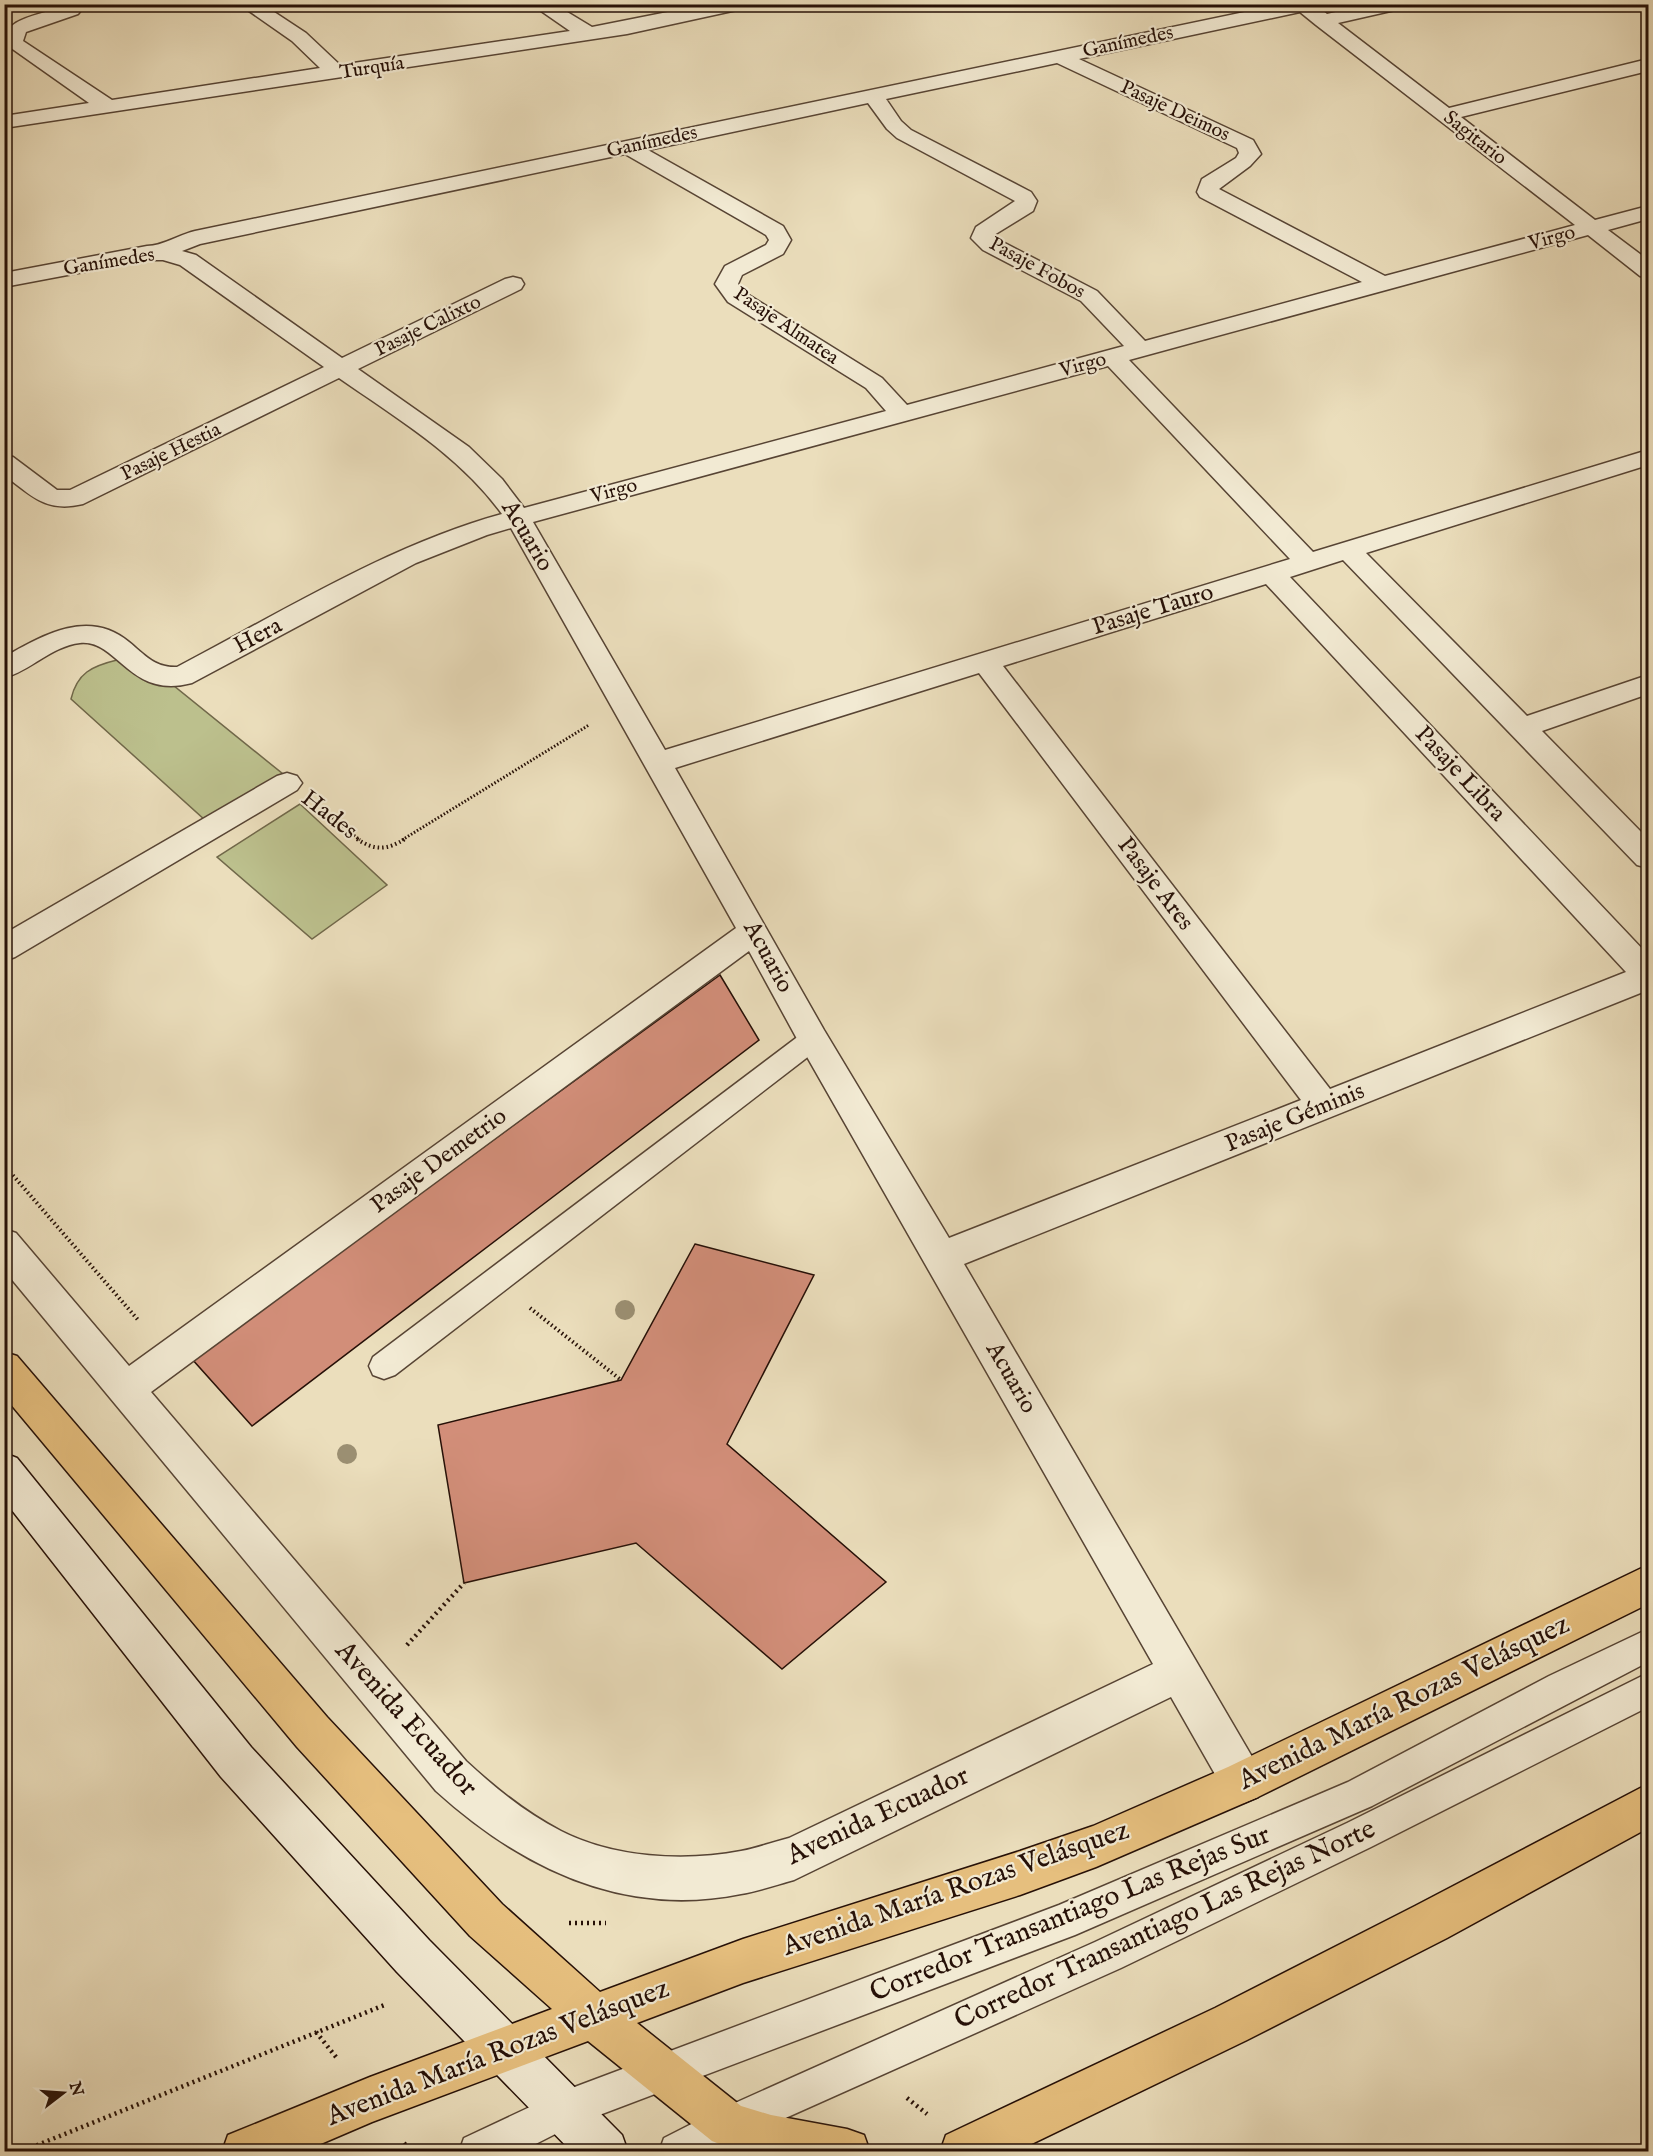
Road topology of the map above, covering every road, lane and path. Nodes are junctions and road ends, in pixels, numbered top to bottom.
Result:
1 (77, 4) edge
2 (248, 4) edge
3 (540, 4) edge
4 (737, 4) edge
5 (1397, 4) edge
6 (1302, 5) edge
7 (1323, 21) junction
8 (589, 34) junction
9 (1059, 57) junction
10 (1648, 66) edge
11 (337, 73) junction
12 (873, 95) junction
13 (109, 107) junction
14 (1446, 115) junction
15 (4, 122) edge
16 (628, 147) junction
17 (1648, 212) edge
18 (1592, 228) junction
19 (164, 254) junction
20 (1648, 271) edge
21 (4, 280) edge
22 (513, 284) dead end
23 (1382, 284) junction
24 (1140, 349) junction
25 (1113, 357) junction
26 (342, 368) junction
27 (902, 414) junction
28 (1648, 457) edge
29 (4, 462) edge
30 (517, 517) junction
31 (1348, 550) junction
32 (1308, 562) junction
33 (1271, 573) junction
34 (986, 662) junction
35 (4, 669) edge
36 (1648, 684) edge
37 (591, 724) dead end
38 (1522, 728) junction
39 (658, 763) junction
40 (287, 783) joint
41 (1648, 857) edge
42 (754, 931) junction
43 (4, 949) edge
44 (1648, 976) edge
45 (813, 1039) junction
46 (1324, 1106) junction
47 (4, 1165) edge
48 (4, 1244) edge
49 (941, 1257) junction
50 (495, 1281) junction
51 (170, 1357) junction
52 (384, 1366) dead end
53 (4, 1368) edge
54 (621, 1380) dead end
55 (124, 1390) junction
56 (4, 1470) edge
57 (464, 1583) dead end
58 (1648, 1584) edge
59 (1648, 1645) edge
60 (1179, 1672) junction
61 (371, 1683) junction
62 (1648, 1690) edge
63 (1243, 1782) junction
64 (1648, 1805) edge
65 (440, 1984) junction
66 (592, 2016) junction
67 (504, 2049) junction
68 (664, 2073) junction
69 (564, 2110) junction
70 (728, 2125) junction
71 (20, 2151) edge
72 (245, 2151) edge
73 (478, 2151) edge
74 (605, 2151) edge
75 (678, 2151) edge
76 (847, 2151) edge
77 (963, 2151) edge

1 - 13 street
2 - 11 street
3 - 8 street
4 - 8 street, Turquía
5 - 7 street
6 - 7 street, Sagitario
6 - 9 street, Ganímedes
7 - 14 street, Sagitario
8 - 11 street, Turquía
9 - 12 street, Ganímedes
9 - 23 street, Pasaje Deimos
10 - 14 street
11 - 13 street, Turquía
12 - 16 street, Ganímedes
12 - 24 street, Pasaje Fobos
13 - 15 street, Turquía
14 - 18 street, Sagitario
16 - 19 street, Ganímedes
16 - 27 street, Pasaje Almatea
17 - 18 street, Virgo
18 - 20 street, Sagitario
18 - 23 street, Virgo
19 - 21 street, Ganímedes
19 - 26 street, Acuario
22 - 26 street, Pasaje Calixto
23 - 24 street, Virgo
24 - 25 street, Virgo
25 - 27 street, Virgo
25 - 32 street
26 - 29 street, Pasaje Hestia
26 - 30 street, Acuario
27 - 30 street, Virgo
28 - 31 street, Pasaje Tauro
30 - 35 street, Hera
30 - 39 street, Acuario
31 - 32 street, Pasaje Tauro
31 - 38 street
32 - 33 street, Pasaje Tauro
33 - 34 street, Pasaje Tauro
33 - 44 street, Pasaje Libra
34 - 39 street, Pasaje Tauro
34 - 46 street, Pasaje Ares
36 - 38 street
37 - 40 path, Hades
38 - 41 street
39 - 42 street, Acuario
40 - 43 street, Hades
42 - 45 street, Acuario
42 - 51 street, Pasaje Demetrio
44 - 46 street, Pasaje Géminis
45 - 49 street, Acuario
45 - 50 lane
46 - 49 street, Pasaje Géminis
47 - 51 path
48 - 55 street, Avenida Ecuador
49 - 60 street, Acuario
50 - 52 lane
50 - 54 path
51 - 55 street, Pasaje Demetrio
53 - 66 main road
55 - 61 street, Avenida Ecuador
56 - 65 street
57 - 61 path
58 - 63 main road, Avenida María Rozas Velásquez
59 - 68 lane, Corredor Transantiago Las Rejas Sur
60 - 61 street, Avenida Ecuador
60 - 63 street, Acuario
62 - 70 lane, Corredor Transantiago Las Rejas Norte
63 - 66 main road, Avenida María Rozas Velásquez
64 - 77 main road
65 - 67 street
65 - 71 path
66 - 67 main road, Avenida María Rozas Velásquez
66 - 68 main road
67 - 69 street
67 - 72 main road, Avenida María Rozas Velásquez
68 - 69 lane, Corredor Transantiago Las Rejas Sur
68 - 70 main road
69 - 73 lane, Corredor Transantiago Las Rejas Sur
69 - 74 street
70 - 75 lane, Corredor Transantiago Las Rejas Norte
70 - 76 main road

